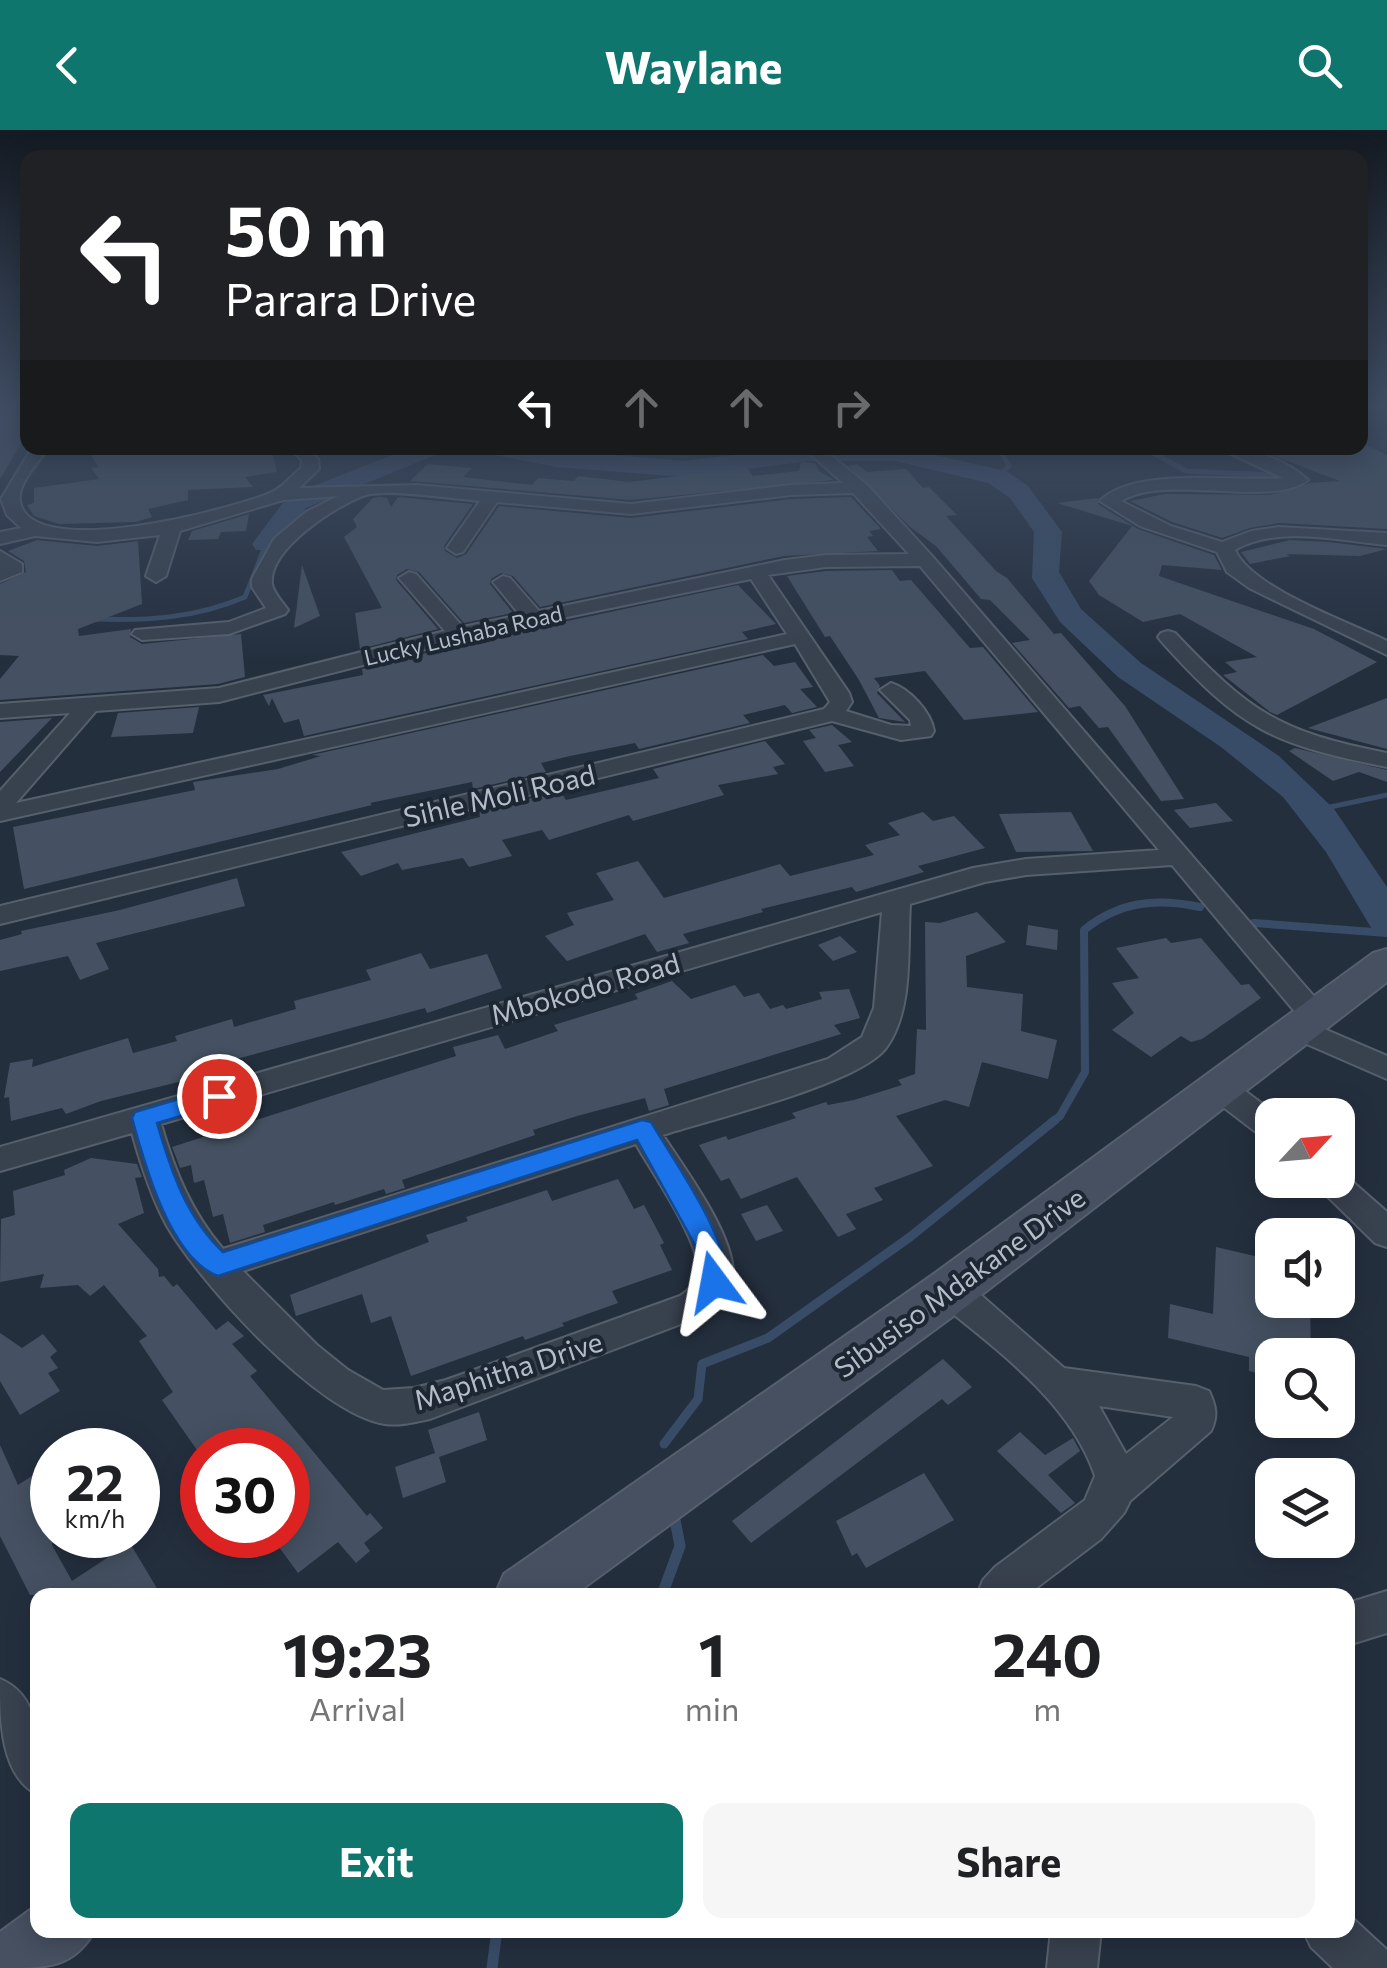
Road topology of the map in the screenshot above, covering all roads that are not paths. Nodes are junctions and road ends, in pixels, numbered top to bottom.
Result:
1 (14, 490) edge
2 (292, 490) edge
3 (365, 490) junction
4 (799, 490) edge
5 (862, 490) edge
6 (1141, 490) edge
7 (287, 495) junction
8 (492, 497) junction
9 (172, 528) junction
10 (35, 530) junction
11 (0, 538) edge
12 (1387, 540) edge
13 (456, 548) dead end
14 (1226, 548) junction
15 (0, 557) edge
16 (926, 560) junction
17 (756, 572) junction
18 (0, 575) edge
19 (156, 576) dead end
20 (409, 578) dead end
21 (503, 582) dead end
22 (534, 618) junction
23 (142, 634) dead end
24 (458, 634) junction
25 (800, 637) junction
26 (1168, 637) dead end
27 (1387, 649) edge
28 (891, 690) dead end
29 (88, 706) junction
30 (0, 711) edge
31 (832, 714) junction
32 (1387, 760) edge
33 (0, 806) edge
34 (0, 814) edge
35 (1178, 857) junction
36 (896, 897) junction
37 (0, 915) edge
38 (1387, 962) edge
39 (1305, 1022) junction
40 (1387, 1068) edge
41 (1221, 1089) junction
42 (1255, 1115) edge
43 (144, 1118) junction
44 (642, 1129) junction
45 (0, 1159) edge
46 (1351, 1198) edge
47 (1387, 1233) edge
48 (218, 1265) junction
49 (950, 1291) junction
50 (1053, 1383) junction
51 (1114, 1488) junction
52 (535, 1588) edge
53 (1006, 1588) edge
54 (1387, 1612) edge
55 (1355, 1622) edge
56 (0, 1701) edge
57 (30, 1757) edge
58 (50, 1938) edge
59 (1075, 1938) edge
60 (1337, 1938) edge
61 (11, 1968) edge
62 (1072, 1968) edge
63 (1370, 1968) edge

1 - 10 street
2 - 7 street
3 - 7 street
3 - 8 street
3 - 23 street
4 - 8 street
5 - 16 street
6 - 14 street
7 - 9 street
8 - 13 street
9 - 10 street
9 - 19 street
10 - 11 street
12 - 14 street
14 - 27 street
15 - 18 street
16 - 17 street, Lucky Lushaba Road
16 - 35 street
17 - 22 street, Lucky Lushaba Road
17 - 25 street
20 - 24 street
21 - 22 street
22 - 24 street, Lucky Lushaba Road
24 - 29 street, Lucky Lushaba Road
25 - 31 street
25 - 34 street
26 - 32 street
28 - 31 street
29 - 30 street, Lucky Lushaba Road
29 - 33 street
31 - 37 street, Sihle Moli Road
35 - 36 street, Mbokodo Road
35 - 39 street
36 - 43 street, Mbokodo Road
36 - 44 street
38 - 39 street, Sibusiso Mdakane Drive
39 - 40 street
39 - 41 street, Sibusiso Mdakane Drive
41 - 42 street
41 - 49 street, Sibusiso Mdakane Drive
43 - 45 street, Mbokodo Road
43 - 48 street, Maphitha Drive
44 - 48 street
44 - 48 street, Maphitha Drive
46 - 47 street
49 - 50 street
49 - 52 street, Sibusiso Mdakane Drive
50 - 51 street
50 - 51 street
51 - 53 street
54 - 55 street
56 - 57 street
58 - 61 street
59 - 62 street
60 - 63 street

